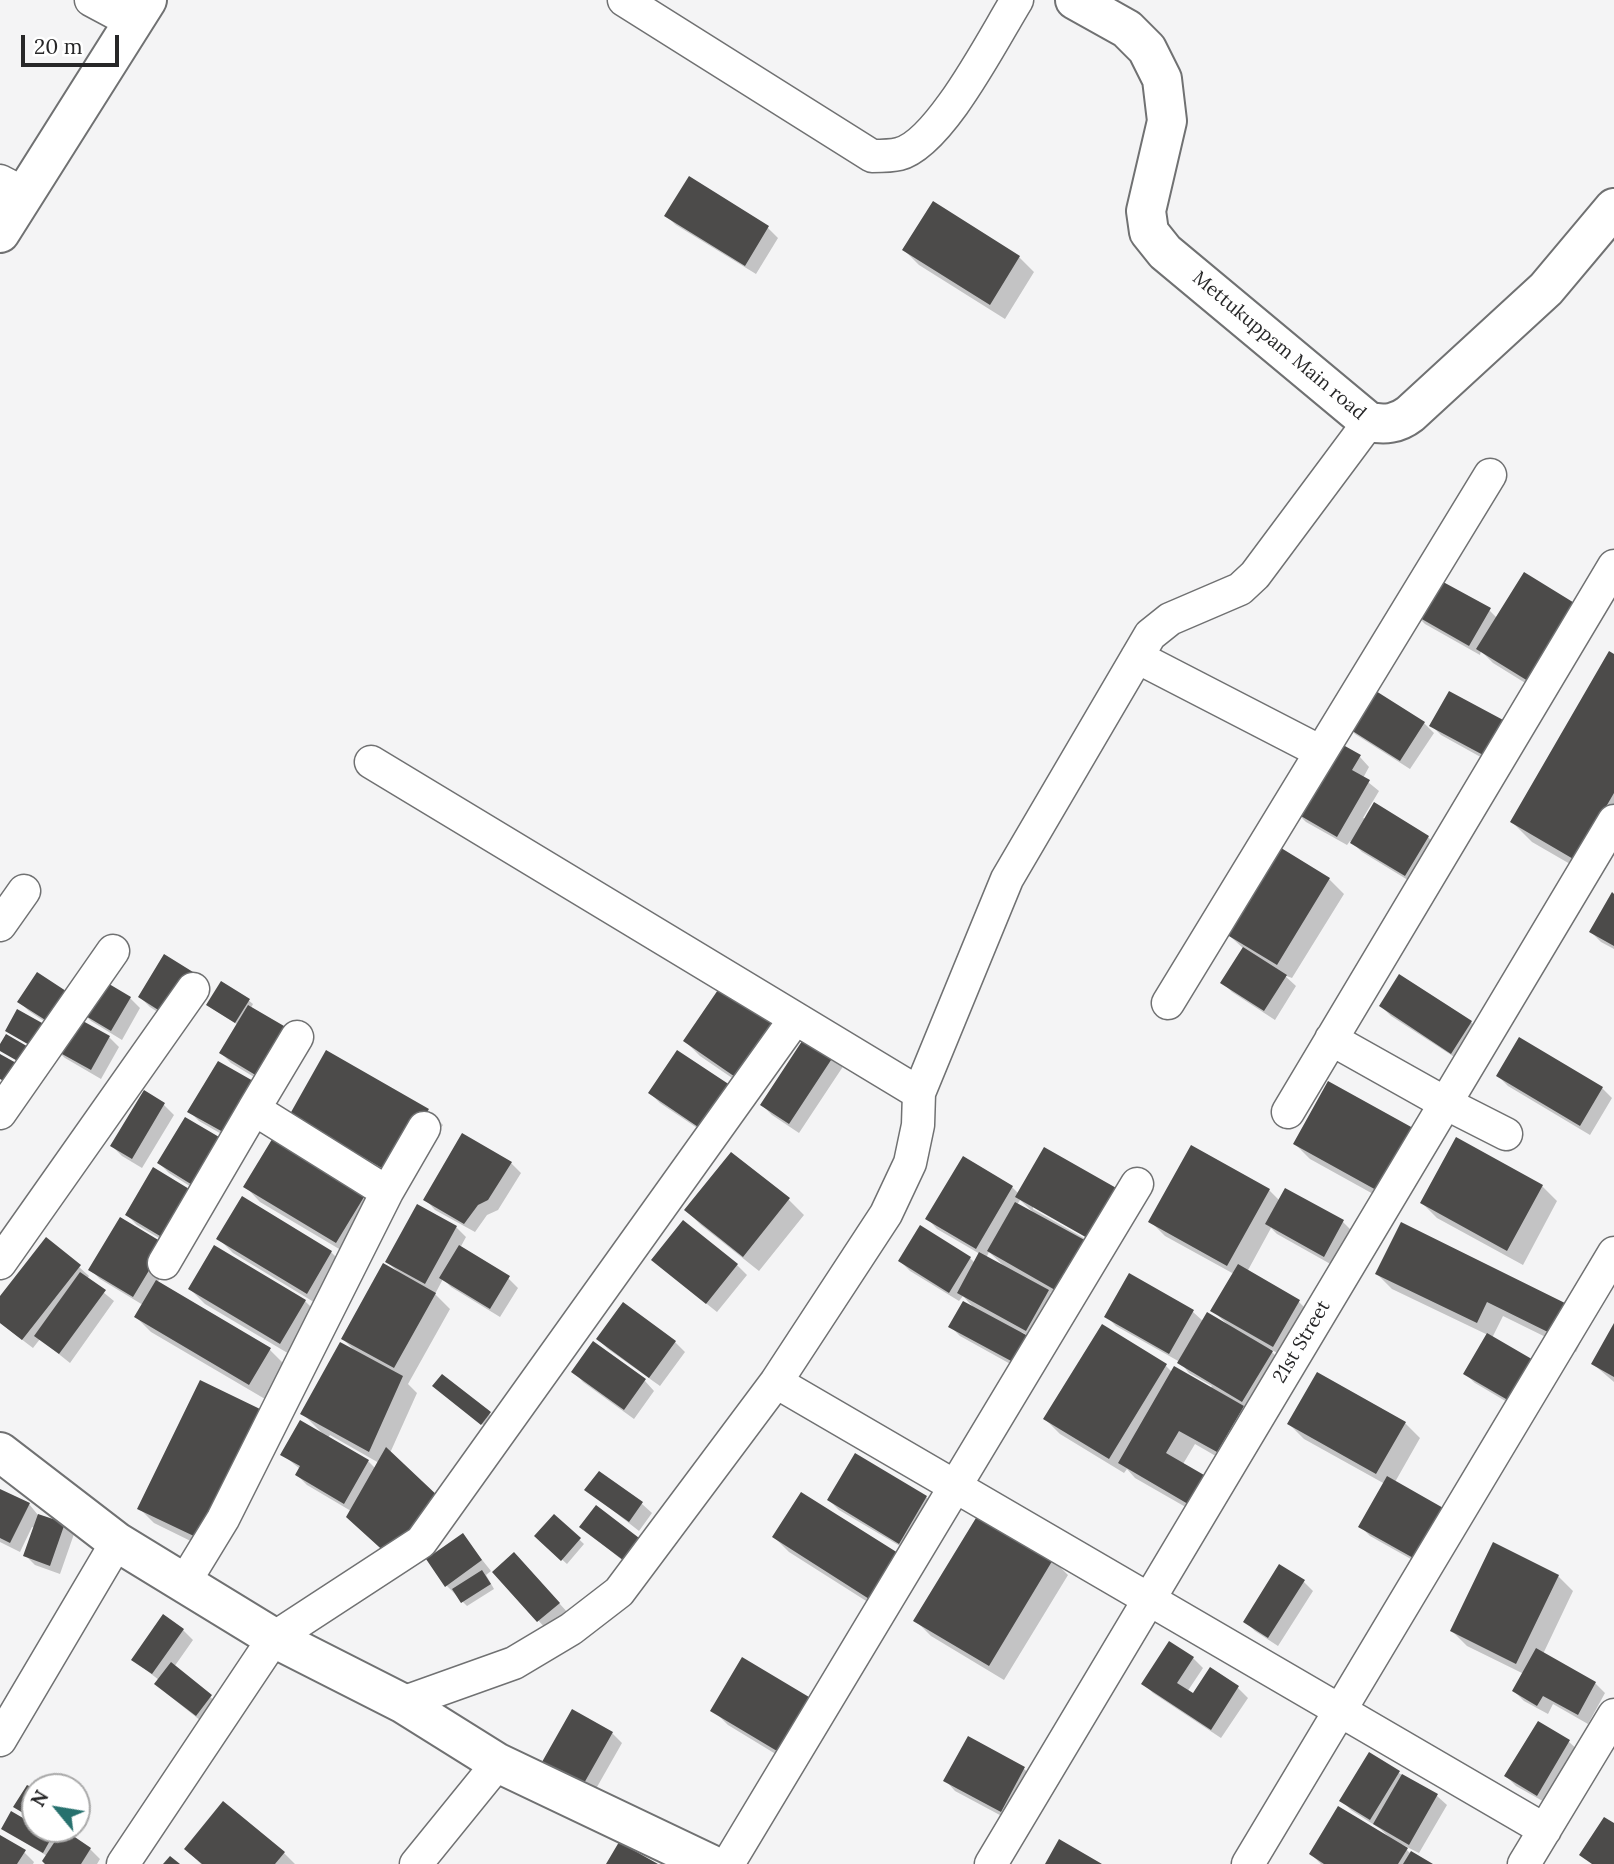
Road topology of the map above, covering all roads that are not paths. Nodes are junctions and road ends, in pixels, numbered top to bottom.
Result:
1 (91, 0) edge
2 (624, 0) edge
3 (1017, 0) edge
4 (1075, 0) edge
5 (140, 12) edge
6 (13, 187) edge
7 (1614, 208) edge
8 (0, 233) edge
9 (1369, 422) junction
10 (1490, 475) dead end
11 (1614, 566) edge
12 (1137, 657) junction
13 (1321, 752) junction
14 (371, 762) dead end
15 (1614, 821) edge
16 (24, 891) dead end
17 (0, 925) edge
18 (113, 951) dead end
19 (193, 989) dead end
20 (1168, 1003) dead end
21 (795, 1019) junction
22 (297, 1037) dead end
23 (1331, 1039) junction
24 (919, 1093) junction
25 (1445, 1103) junction
26 (254, 1110) junction
27 (1288, 1112) dead end
28 (0, 1113) edge
29 (424, 1128) dead end
30 (1506, 1135) dead end
31 (1137, 1184) dead end
32 (387, 1192) junction
33 (1614, 1253) edge
34 (0, 1263) edge
35 (164, 1263) dead end
36 (776, 1382) junction
37 (2, 1458) edge
38 (956, 1486) junction
39 (117, 1542) junction
40 (184, 1583) junction
41 (1149, 1599) junction
42 (274, 1638) junction
43 (402, 1703) junction
44 (1340, 1710) junction
45 (1614, 1715) edge
46 (0, 1740) edge
47 (498, 1763) junction
48 (1545, 1830) junction
49 (123, 1864) edge
50 (416, 1864) edge
51 (710, 1864) edge
52 (728, 1864) edge
53 (991, 1864) edge
54 (1248, 1864) edge
55 (1524, 1864) edge

1 - 5 street
2 - 3 street
4 - 9 street, Mettukuppam Main road
5 - 6 street
6 - 8 street
7 - 9 street, Mettukuppam Main road
9 - 12 street
10 - 13 street
11 - 23 street
12 - 13 street
12 - 24 street
13 - 20 street
14 - 21 street
15 - 25 street, 21st Street
16 - 17 street
18 - 28 street
19 - 34 street
21 - 24 street
21 - 42 street
22 - 26 street
23 - 25 street
23 - 27 street
24 - 36 street
25 - 30 street
25 - 41 street, 21st Street
26 - 32 street
26 - 35 street
29 - 32 street
31 - 38 street
32 - 40 street
33 - 44 street
36 - 38 street
36 - 43 street
37 - 39 street
38 - 41 street
38 - 52 street
39 - 40 street
39 - 46 street
40 - 42 street
41 - 44 street
41 - 53 street, 21st Street
42 - 43 street
42 - 49 street
43 - 47 street
44 - 48 street
44 - 54 street
45 - 48 street
47 - 50 street
47 - 51 street
48 - 55 street

